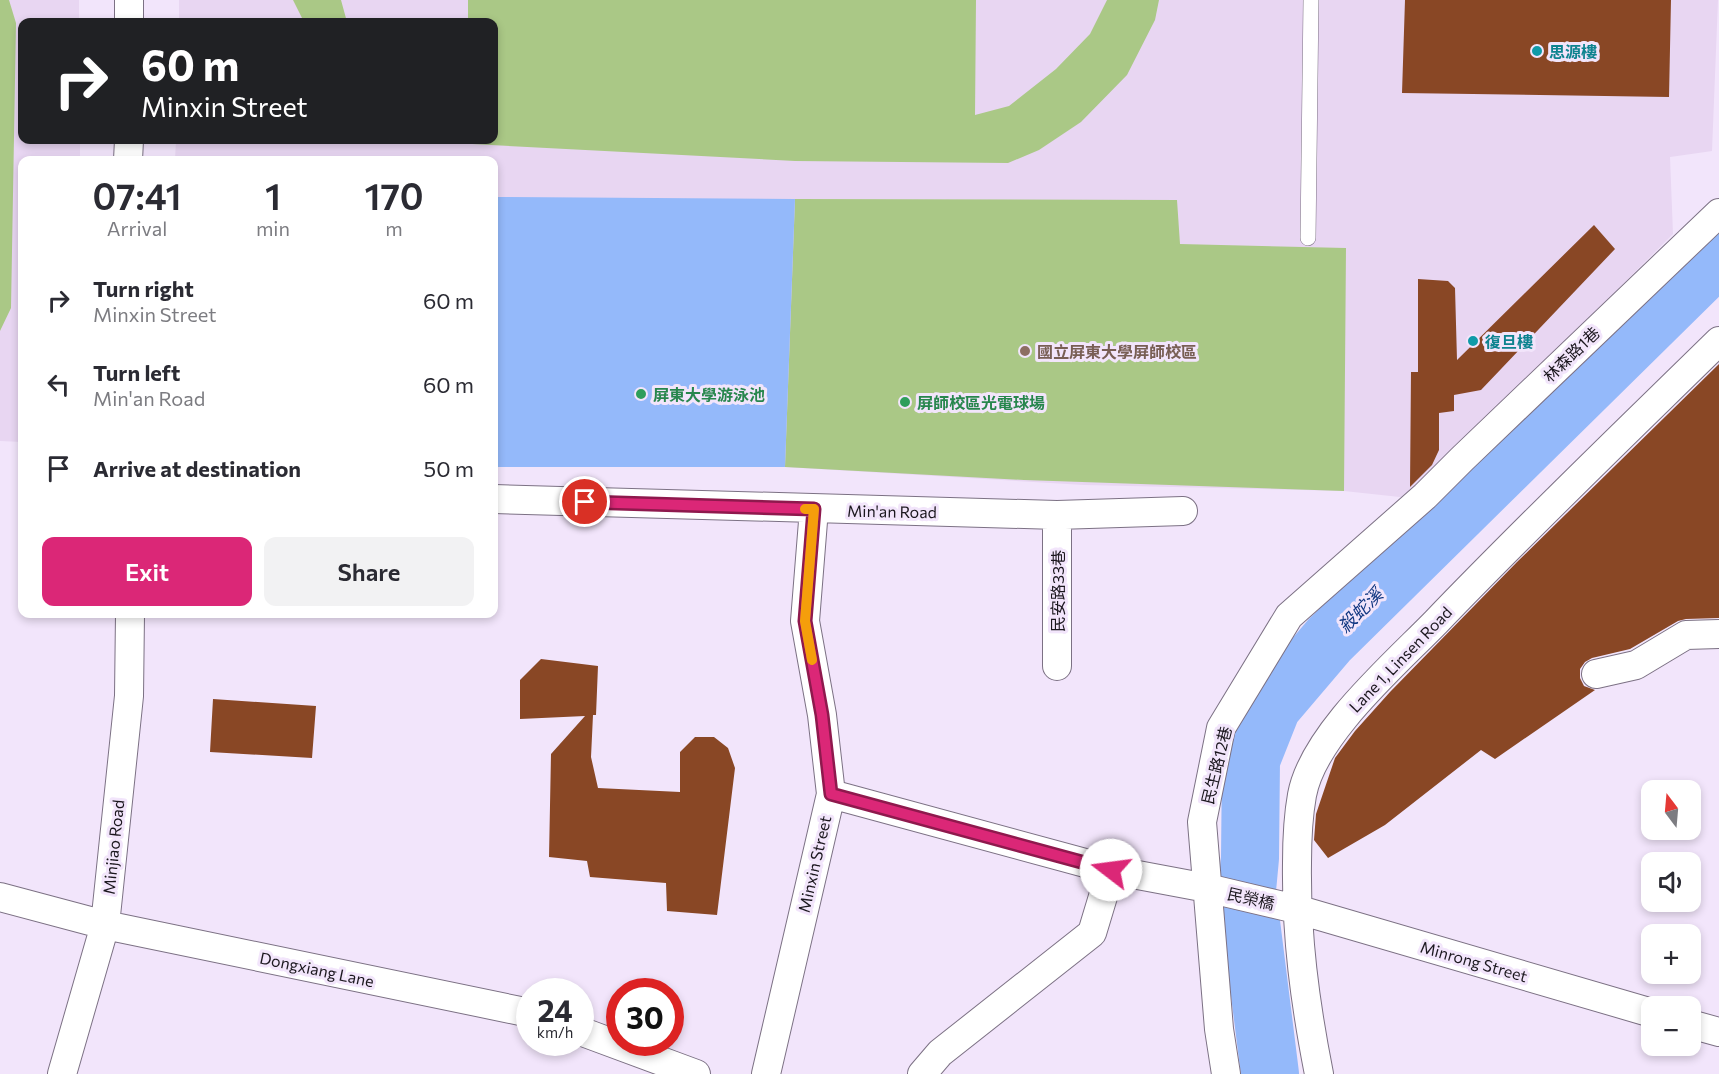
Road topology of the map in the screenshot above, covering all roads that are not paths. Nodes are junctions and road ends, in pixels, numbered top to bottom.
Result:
1 (129, 0) edge
2 (1311, 0) edge
3 (129, 18) edge
4 (1719, 213) edge
5 (1308, 238) dead end
6 (1719, 341) edge
7 (1425, 496) joint
8 (498, 498) edge
9 (814, 509) junction
10 (1183, 511) dead end
11 (1057, 515) junction
12 (130, 618) edge
13 (1719, 634) edge
14 (1056, 666) dead end
15 (1596, 674) dead end
16 (831, 794) junction
17 (1111, 870) junction
18 (1207, 888) junction
19 (0, 897) edge
20 (1296, 909) junction
21 (105, 925) junction
22 (1641, 1009) edge
23 (516, 1010) edge
24 (1701, 1027) edge
25 (1719, 1032) edge
26 (594, 1036) edge
27 (62, 1074) edge
28 (696, 1074) edge
29 (766, 1074) edge
30 (922, 1074) edge
31 (1226, 1074) edge
32 (1319, 1074) edge

1 - 3 street
2 - 5 lane
4 - 7 street, 林森路1巷
6 - 20 street, Lane 1, Linsen Road
7 - 18 street, 民生路12巷
8 - 9 street, Min'an Road
9 - 11 street, Min'an Road
9 - 16 street, Minxin Street
10 - 11 street, Min'an Road
11 - 14 street, 民安路33巷
12 - 21 street, Minjiao Road
13 - 15 street
16 - 17 street
16 - 29 street, Minxin Street
17 - 18 street
17 - 30 street
18 - 20 street, 民榮橋
18 - 31 street, 民生路12巷
19 - 21 street, Dongxiang Lane
20 - 22 street, Minrong Street
20 - 32 street, Lane 1, Linsen Road
21 - 23 street, Dongxiang Lane
21 - 27 street, Minjiao Road
24 - 25 street
26 - 28 street

